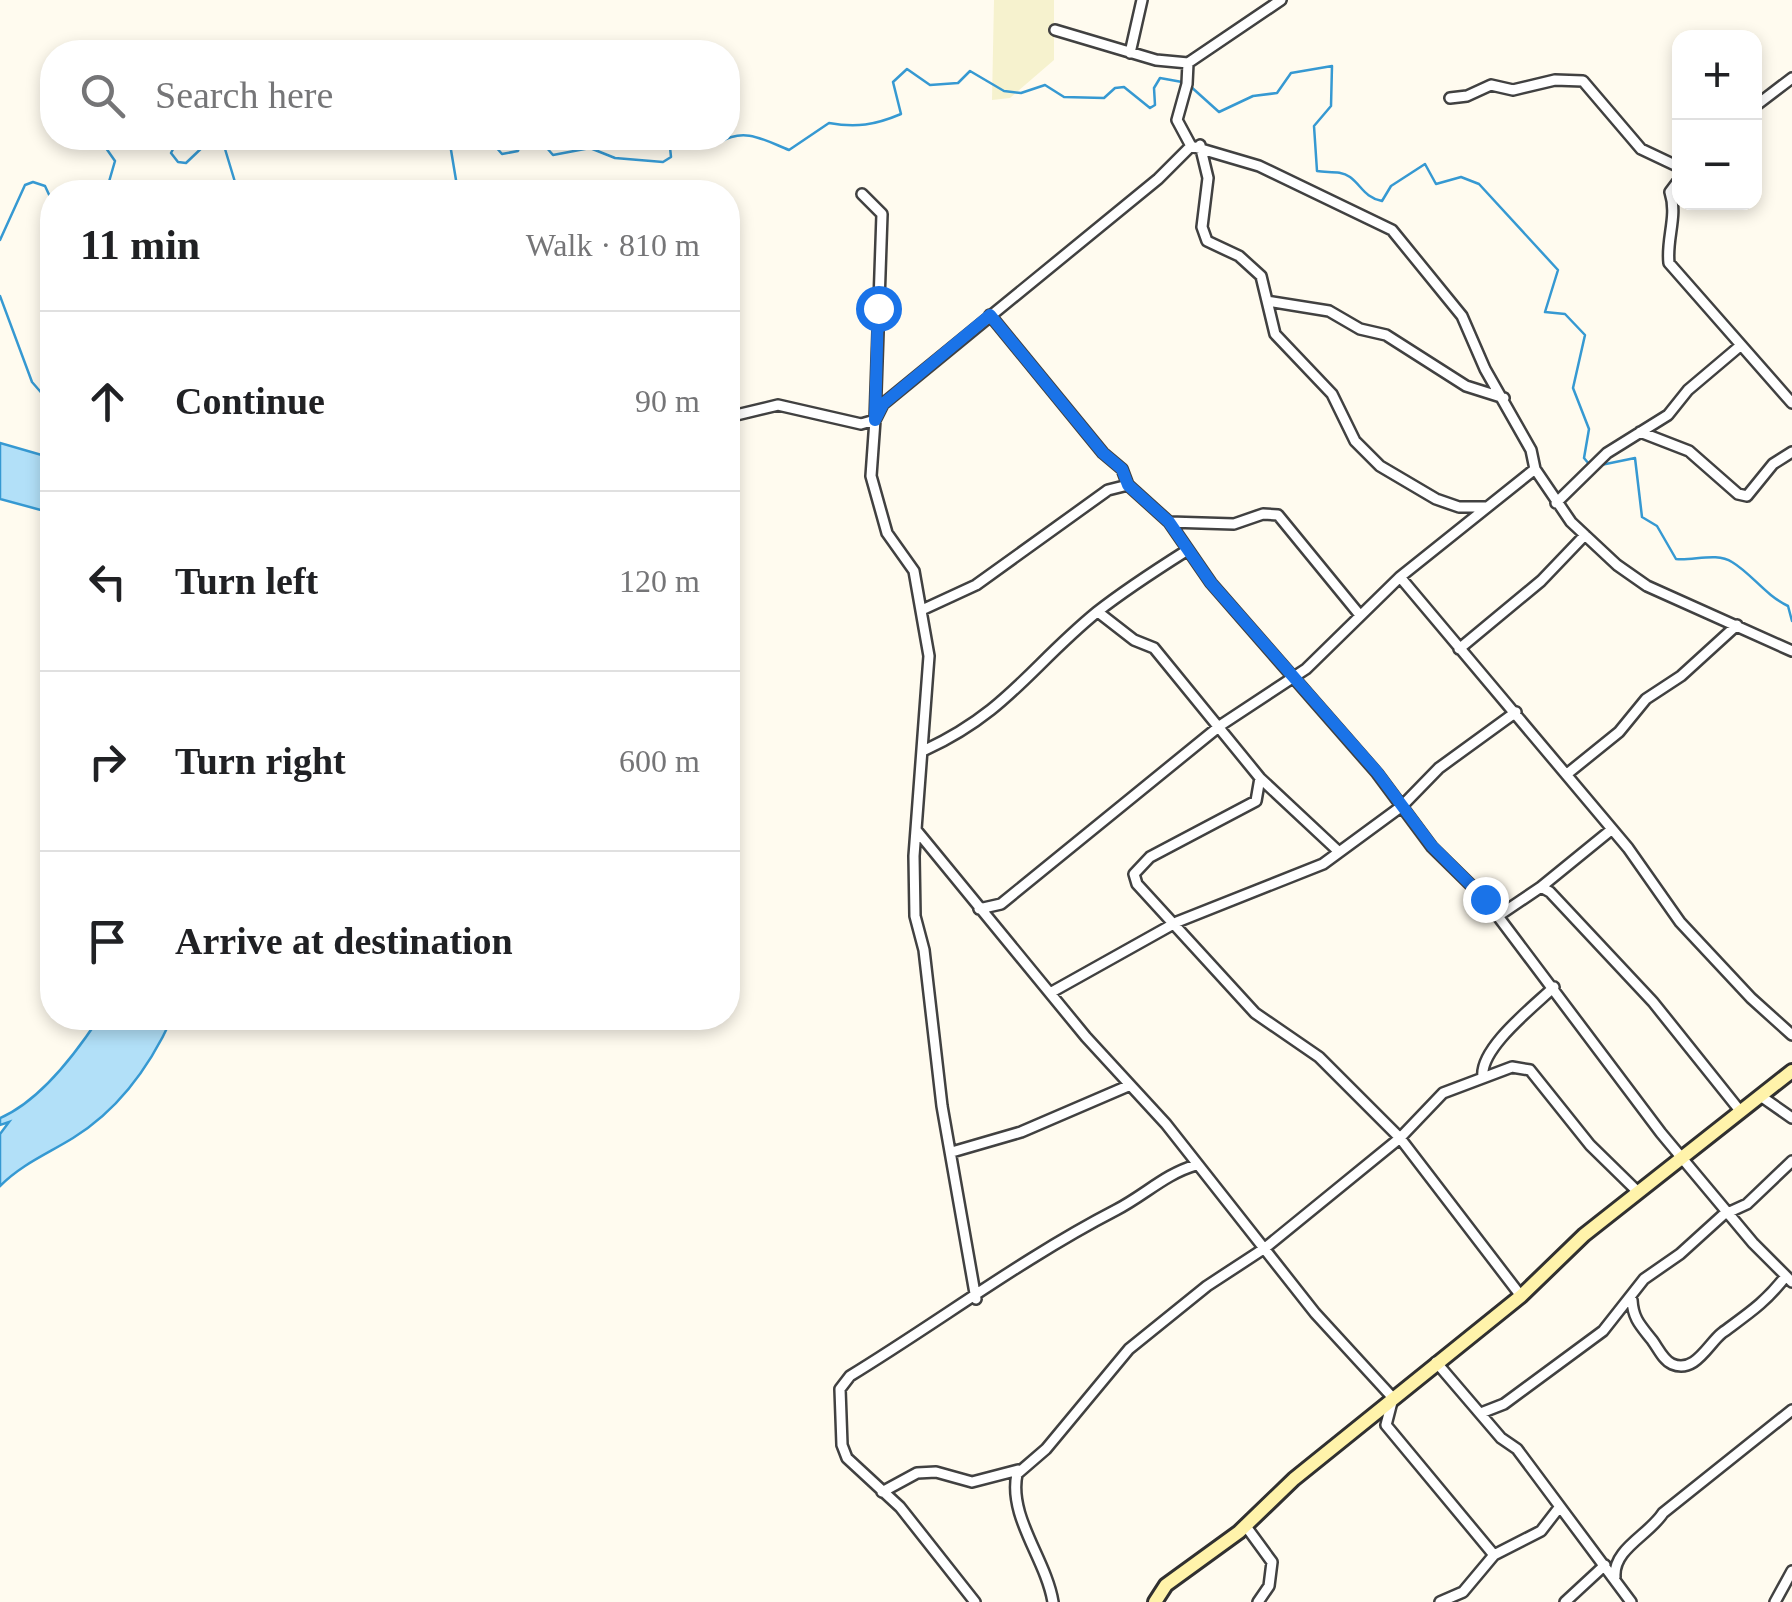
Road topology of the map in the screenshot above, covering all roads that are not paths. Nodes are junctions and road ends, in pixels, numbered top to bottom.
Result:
1 (1142, 0) edge
2 (1281, 0) edge
3 (1055, 30) dead end
4 (1130, 54) junction
5 (1188, 63) junction
6 (1792, 78) edge
7 (1450, 98) dead end
8 (1762, 100) edge
9 (1196, 146) junction
10 (1672, 164) edge
11 (862, 194) dead end
12 (1674, 210) edge
13 (1267, 300) junction
14 (990, 315) junction
15 (1740, 346) junction
16 (1504, 398) junction
17 (1792, 404) edge
18 (740, 414) edge
19 (875, 420) junction
20 (1640, 432) junction
21 (1792, 452) edge
22 (1535, 469) junction
23 (1128, 485) junction
24 (1556, 503) junction
25 (1486, 507) junction
26 (1169, 522) junction
27 (1585, 535) junction
28 (1186, 551) junction
29 (1400, 577) junction
30 (924, 609) junction
31 (1098, 612) junction
32 (1360, 614) junction
33 (1736, 624) junction
34 (1460, 649) junction
35 (1792, 651) edge
36 (1292, 678) junction
37 (1516, 712) junction
38 (1221, 725) junction
39 (925, 750) junction
40 (1566, 774) junction
41 (1260, 778) junction
42 (1402, 806) junction
43 (1612, 830) junction
44 (917, 831) junction
45 (1337, 850) junction
46 (1541, 887) junction
47 (979, 909) junction
48 (1498, 916) junction
49 (1173, 924) junction
50 (1554, 987) junction
51 (1050, 992) junction
52 (1792, 1035) edge
53 (1792, 1071) edge
54 (1483, 1077) junction
55 (1128, 1086) junction
56 (1762, 1097) junction
57 (1741, 1112) junction
58 (1792, 1118) edge
59 (1400, 1138) junction
60 (952, 1152) junction
61 (1680, 1156) junction
62 (1792, 1161) edge
63 (1196, 1165) junction
64 (1638, 1191) junction
65 (1732, 1213) junction
66 (1266, 1248) junction
67 (1789, 1279) edge
68 (1521, 1296) junction
69 (976, 1298) junction
70 (1632, 1300) junction
71 (1436, 1362) junction
72 (1393, 1398) junction
73 (1480, 1413) junction
74 (1791, 1416) edge
75 (1021, 1470) junction
76 (882, 1492) junction
77 (1558, 1509) junction
78 (1245, 1525) junction
79 (1494, 1555) junction
80 (1605, 1565) junction
81 (1792, 1571) edge
82 (1615, 1578) junction
83 (975, 1602) edge
84 (1054, 1602) edge
85 (1155, 1602) edge
86 (1258, 1602) edge
87 (1440, 1602) edge
88 (1565, 1602) edge
89 (1630, 1602) edge
90 (1775, 1602) edge

1 - 4 street
2 - 5 street
3 - 4 street
4 - 5 street
5 - 9 street
6 - 8 street
7 - 10 street
9 - 13 street
9 - 14 street
9 - 16 street
11 - 19 street
12 - 15 street
13 - 16 street
13 - 25 street
14 - 19 street
14 - 23 street
15 - 17 street
15 - 20 street
16 - 22 street
18 - 19 street
19 - 30 street
20 - 21 street
20 - 24 street
22 - 24 street
22 - 25 street
23 - 26 street
23 - 30 street
24 - 27 street
25 - 29 street
26 - 28 street
26 - 32 street
27 - 33 street
27 - 34 street
28 - 31 street
28 - 36 street
29 - 32 street
29 - 34 street
30 - 39 street
31 - 38 street
31 - 39 street
32 - 36 street
33 - 35 street
33 - 40 street
34 - 37 street
36 - 38 street
36 - 42 street
37 - 40 street
37 - 42 street
38 - 41 street
38 - 47 street
39 - 44 street
40 - 43 street
41 - 45 street
41 - 49 street
42 - 45 street
42 - 48 street
43 - 46 street
43 - 52 street
44 - 47 street
44 - 60 street
45 - 49 street
46 - 48 street
46 - 57 street
47 - 51 street
48 - 50 street
49 - 51 street
49 - 59 street
50 - 54 street
50 - 61 street
51 - 55 street
53 - 56 street
54 - 59 street
54 - 64 street
55 - 60 street
55 - 63 street
56 - 57 street
56 - 58 street
57 - 61 street
59 - 66 street
59 - 68 street
60 - 69 street
61 - 64 street
61 - 65 street
62 - 65 street
63 - 66 street
63 - 69 street
64 - 68 street
65 - 67 street
65 - 70 street
66 - 72 street
66 - 75 street
67 - 70 street
68 - 71 street
69 - 76 street
70 - 73 street
71 - 72 street
71 - 73 street
72 - 78 street
72 - 79 street
73 - 77 street
74 - 82 street
75 - 76 street
75 - 84 street
76 - 83 street
77 - 79 street
77 - 80 street
78 - 85 street
78 - 86 street
79 - 87 street
80 - 82 street
80 - 88 street
81 - 90 street
82 - 89 street

